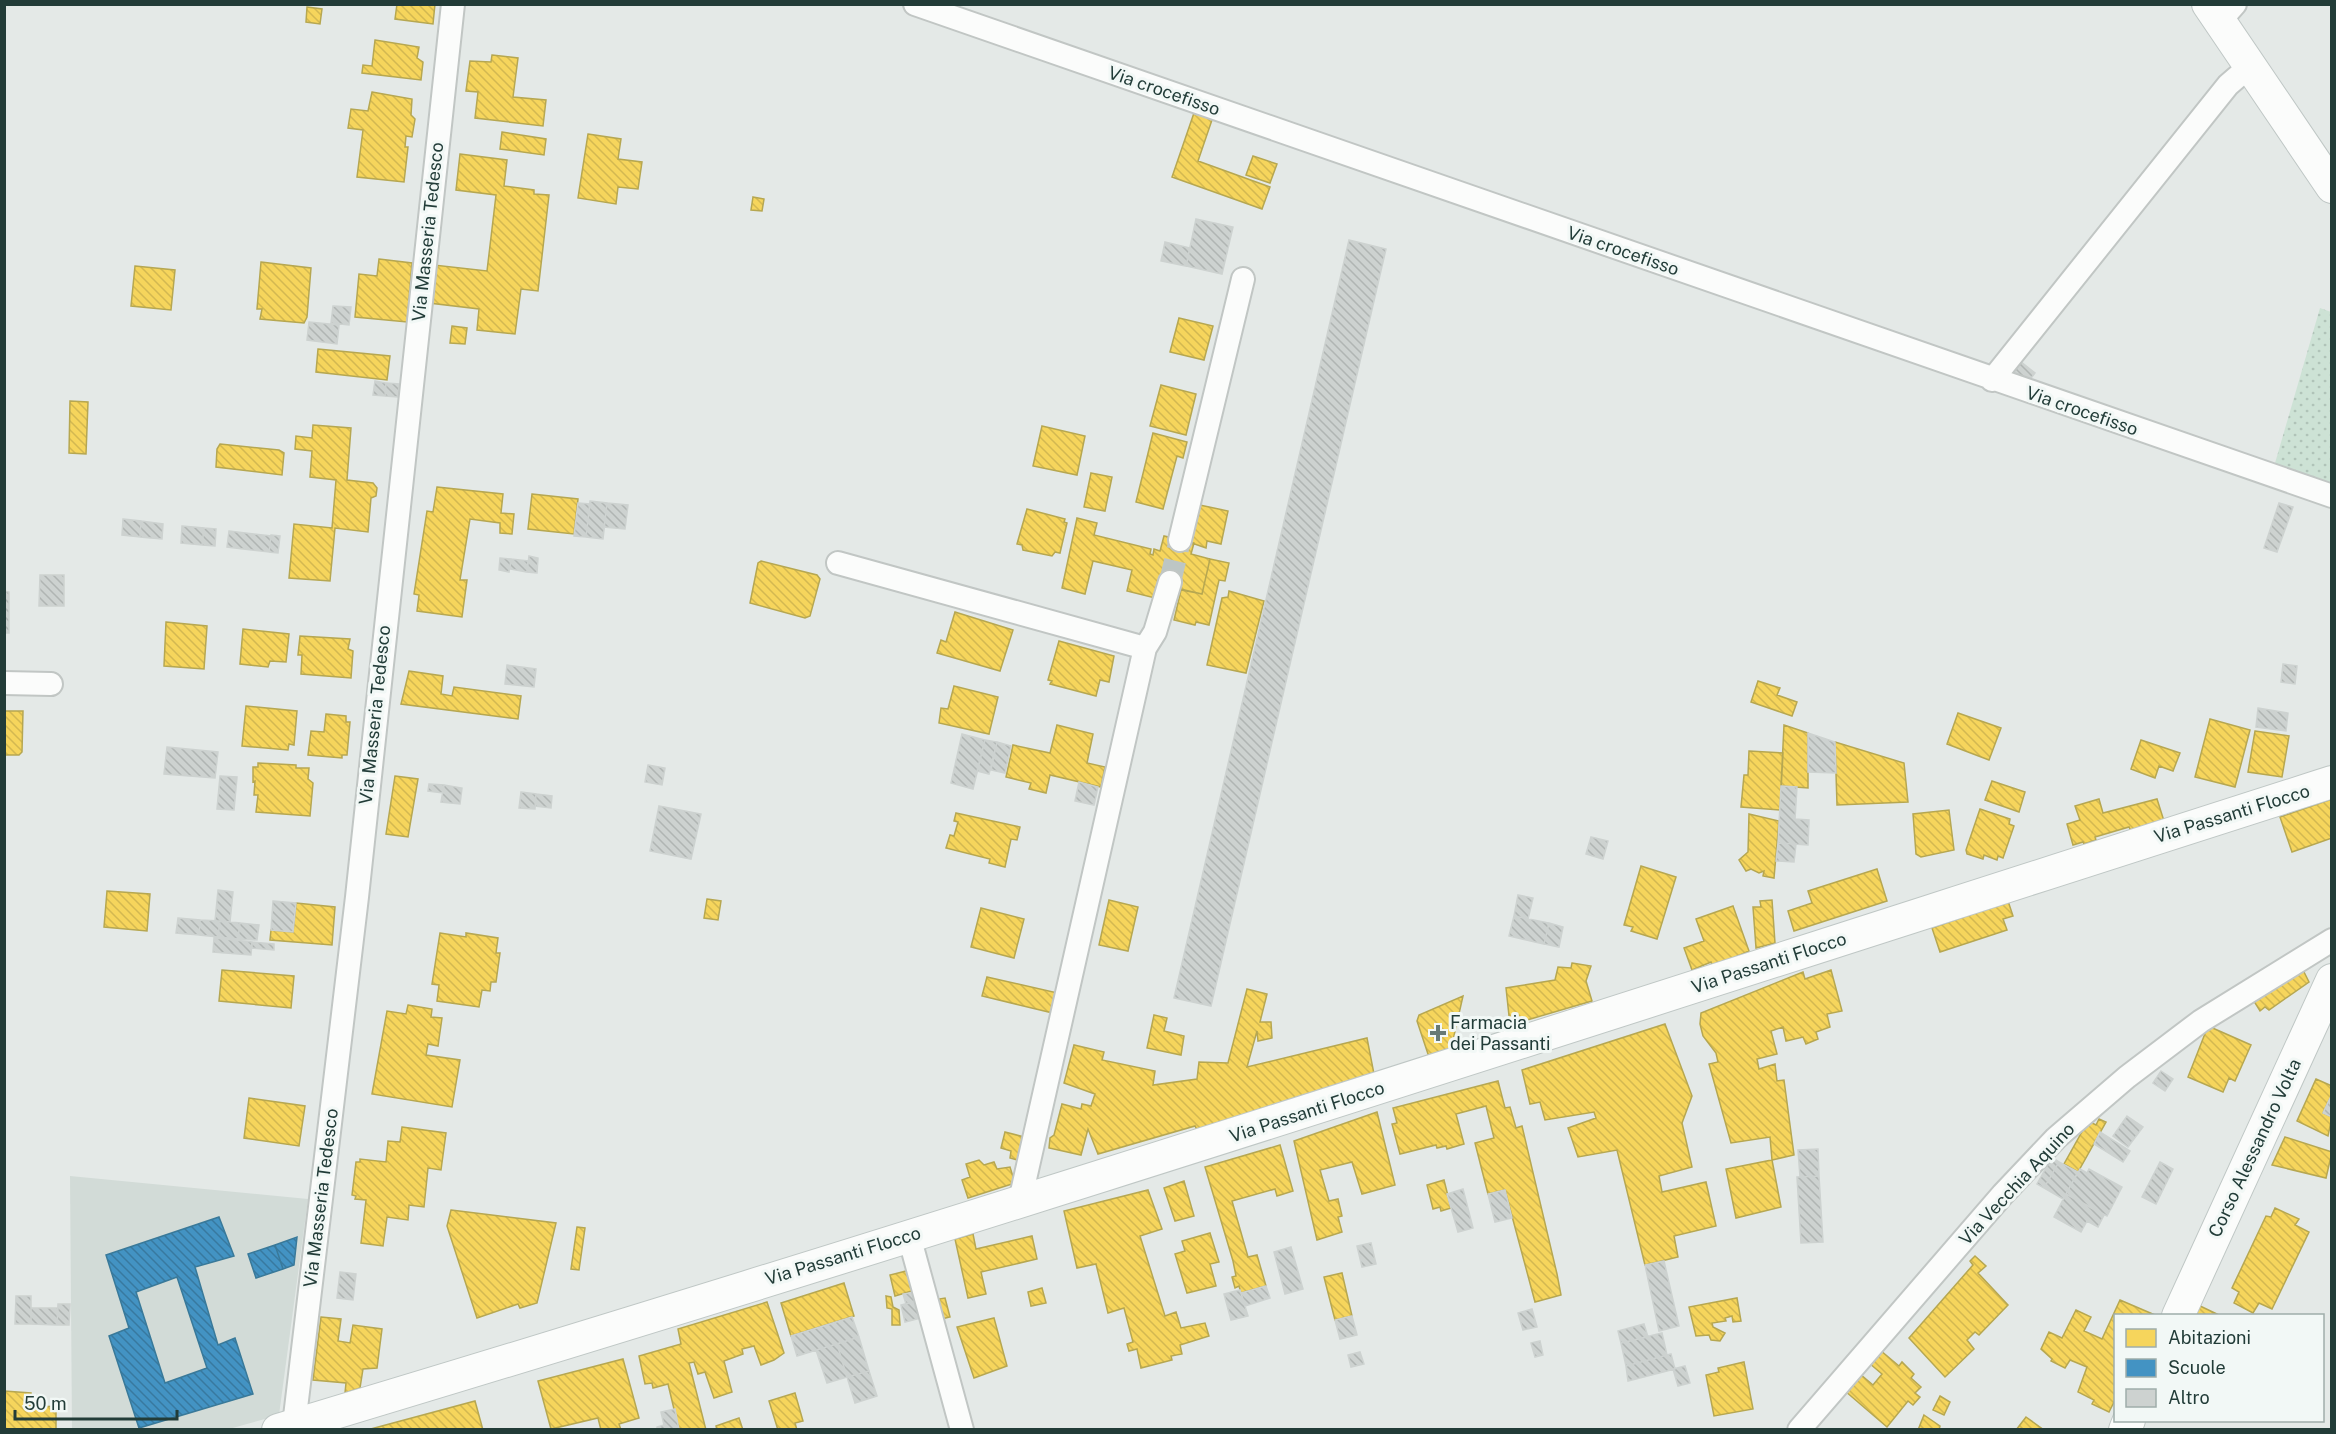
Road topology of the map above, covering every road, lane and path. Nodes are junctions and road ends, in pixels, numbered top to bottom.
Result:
1 (453, 4) edge
2 (915, 4) edge
3 (2221, 10) edge
4 (2250, 66) junction
5 (2331, 188) edge
6 (1243, 279) dead end
7 (1992, 380) junction
8 (2331, 496) edge
9 (1180, 540) tunnel mouth
10 (838, 563) dead end
11 (1170, 582) tunnel mouth
12 (1145, 648) junction
13 (4, 683) edge
14 (51, 684) dead end
15 (2331, 782) edge
16 (2331, 940) edge
17 (2331, 980) edge
18 (1020, 1201) junction
19 (909, 1236) junction
20 (2179, 1314) edge
21 (286, 1427) edge
22 (962, 1430) edge
23 (1799, 1430) edge

1 - 21 street, Via Masseria Tedesco
2 - 7 street, Via crocefisso
3 - 4 main road
4 - 5 main road
4 - 7 street
6 - 9 street
7 - 8 street, Via crocefisso
10 - 12 street
11 - 12 street
12 - 18 street
13 - 14 street
15 - 18 main road, Via Passanti Flocco
16 - 23 street, Via Vecchia Aquino
17 - 20 main road, Corso Alessandro Volta
18 - 19 main road, Via Passanti Flocco
19 - 21 main road, Via Passanti Flocco
19 - 22 street

